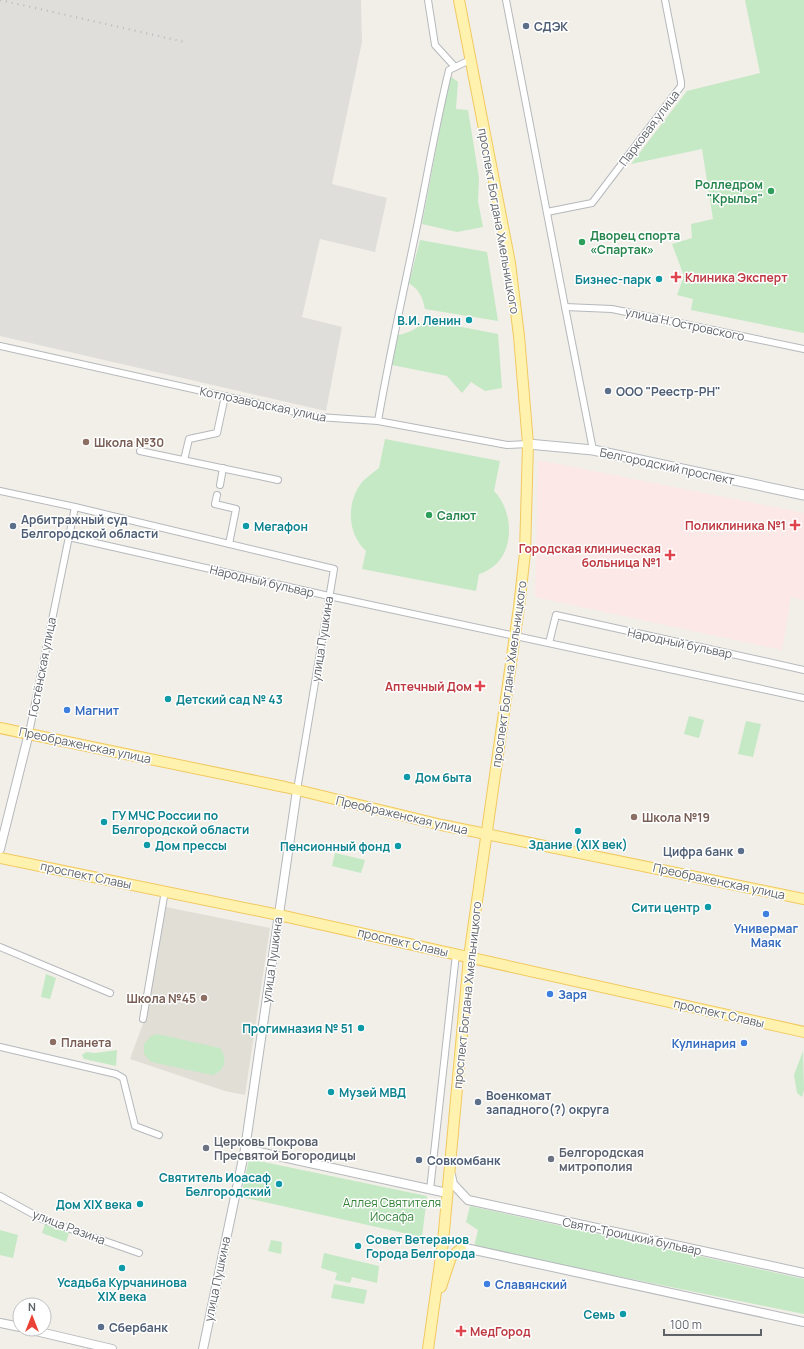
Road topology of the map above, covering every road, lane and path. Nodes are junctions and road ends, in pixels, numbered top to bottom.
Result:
1 (428, 0) edge
2 (459, 0) edge
3 (506, 0) edge
4 (665, 0) edge
5 (470, 60) junction
6 (455, 67) junction
7 (547, 212) junction
8 (565, 307) junction
9 (0, 346) edge
10 (804, 349) edge
11 (225, 396) junction
12 (378, 421) junction
13 (528, 442) junction
14 (593, 450) junction
15 (140, 451) dead end
16 (184, 460) junction
17 (223, 468) junction
18 (278, 480) dead end
19 (220, 485) dead end
20 (0, 491) edge
21 (217, 495) dead end
22 (804, 495) edge
23 (75, 507) junction
24 (69, 537) junction
25 (229, 544) junction
26 (329, 596) junction
27 (516, 636) junction
28 (549, 643) junction
29 (804, 670) edge
30 (804, 698) edge
31 (0, 728) edge
32 (29, 733) junction
33 (297, 790) junction
34 (487, 834) junction
35 (0, 850) edge
36 (0, 858) edge
37 (165, 891) junction
38 (804, 899) edge
39 (279, 915) junction
40 (0, 947) edge
41 (456, 954) junction
42 (469, 957) junction
43 (110, 993) dead end
44 (143, 1019) dead end
45 (804, 1032) edge
46 (0, 1047) edge
47 (159, 1136) dead end
48 (245, 1150) junction
49 (449, 1167) junction
50 (430, 1190) junction
51 (447, 1193) junction
52 (0, 1196) edge
53 (461, 1249) joint
54 (139, 1253) dead end
55 (804, 1273) edge
56 (432, 1314) junction
57 (804, 1322) edge
58 (0, 1323) edge
59 (12, 1325) edge
60 (52, 1335) edge
61 (112, 1349) edge
62 (203, 1349) edge
63 (428, 1349) edge

1 - 6 street
2 - 5 main road, проспект Богдана Хмельницкого
3 - 7 street
4 - 7 street, Парковая улица
5 - 6 street
5 - 13 main road, проспект Богдана Хмельницкого
6 - 12 street
7 - 8 street
8 - 10 street, улица Н.Островского
8 - 14 street
9 - 11 street, Котлозаводская улица
11 - 12 street, Котлозаводская улица
11 - 16 street
12 - 13 street, Котлозаводская улица
13 - 14 main road, Белгородский проспект
13 - 27 main road, проспект Богдана Хмельницкого
14 - 22 main road, Белгородский проспект
15 - 16 street
16 - 17 street
17 - 18 street
17 - 19 street
20 - 23 street
21 - 25 street
23 - 24 street, Гостёнская улица
23 - 25 street
24 - 26 street, Народный бульвар
24 - 32 street, Гостёнская улица
25 - 26 street, улица Пушкина
26 - 27 street, Народный бульвар
26 - 33 street, улица Пушкина
27 - 28 street, Народный бульвар
27 - 34 main road, проспект Богдана Хмельницкого
28 - 29 street, Народный бульвар
28 - 30 street, Народный бульвар
31 - 32 main road, Преображенская улица
32 - 33 main road, Преображенская улица
32 - 35 street, Гостёнская улица
33 - 34 main road, Преображенская улица
33 - 39 street, улица Пушкина
34 - 38 main road, Преображенская улица
34 - 42 main road, проспект Богдана Хмельницкого
36 - 37 main road, проспект Славы
37 - 39 main road, проспект Славы
37 - 44 street
39 - 41 main road, проспект Славы
39 - 48 street, улица Пушкина
40 - 43 street
41 - 42 main road, проспект Славы
41 - 50 street
42 - 45 main road, проспект Славы
42 - 49 main road, проспект Богдана Хмельницкого
46 - 47 street
48 - 50 street
48 - 62 street, улица Пушкина
49 - 51 main road, проспект Богдана Хмельницкого
49 - 55 street, Свято-Троицкий бульвар
50 - 51 street
51 - 56 main road, проспект Богдана Хмельницкого
52 - 54 street, улица Разина
53 - 56 main road
53 - 57 street
56 - 63 main road, проспект Богдана Хмельницкого
58 - 59 street
60 - 61 street

